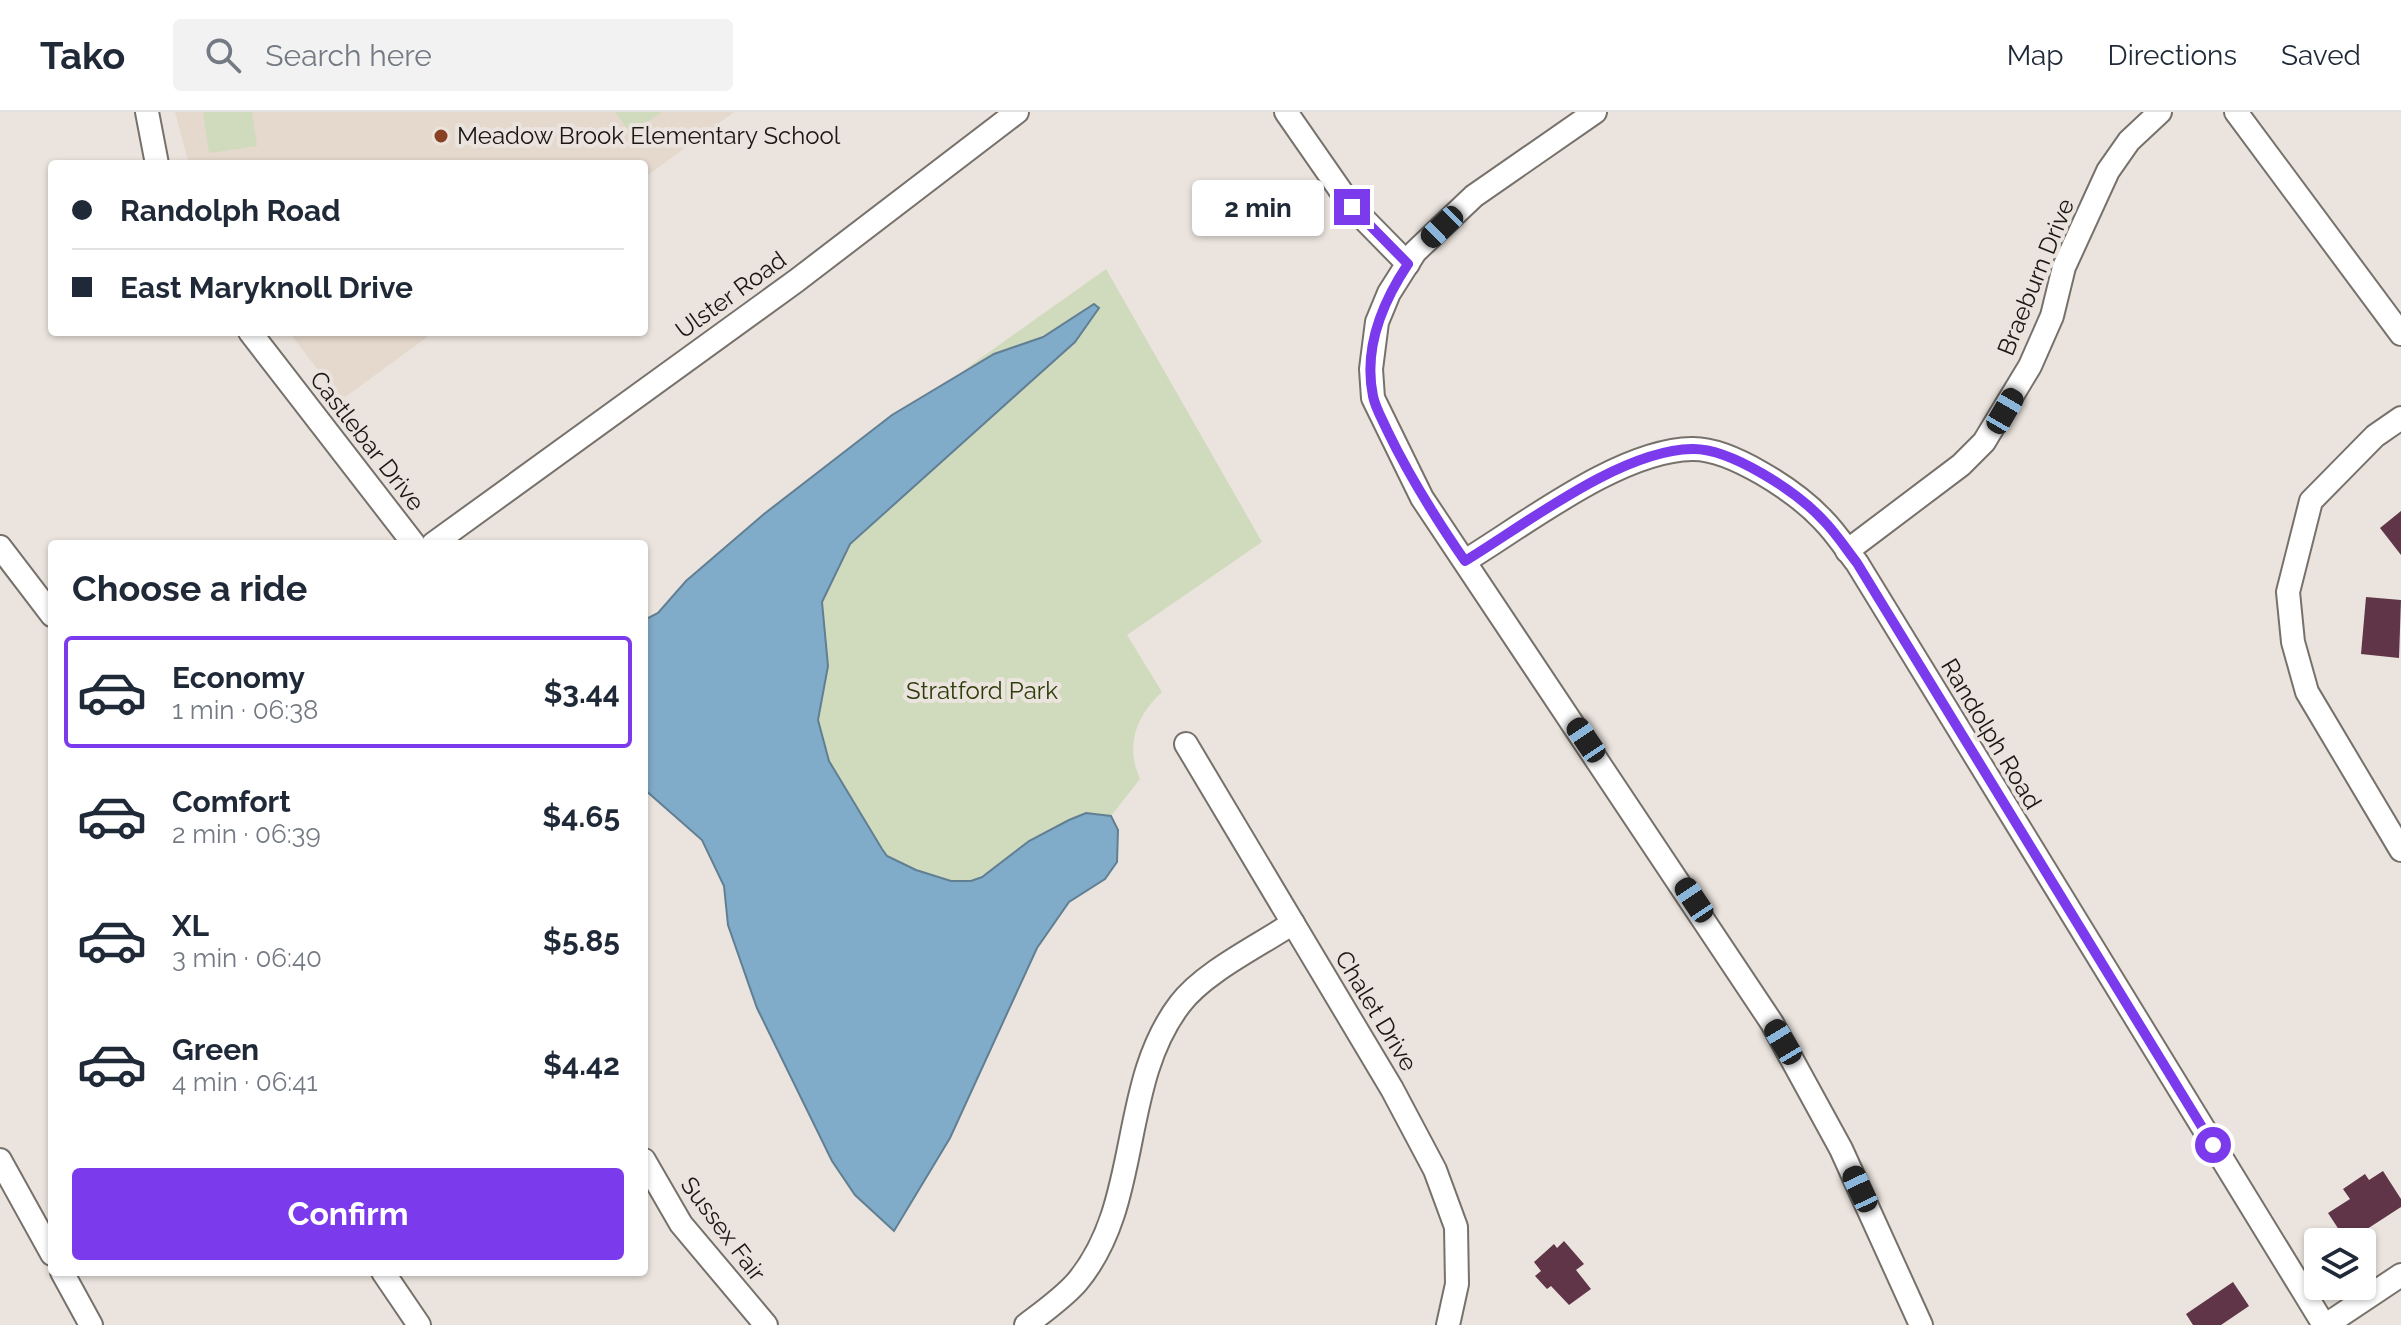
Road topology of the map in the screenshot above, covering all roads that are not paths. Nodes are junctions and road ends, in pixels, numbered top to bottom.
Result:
1 (147, 112) edge
2 (1017, 112) edge
3 (1286, 112) edge
4 (1595, 112) edge
5 (2160, 112) edge
6 (2236, 112) edge
7 (989, 120) edge
8 (156, 160) edge
9 (1408, 264) junction
10 (2401, 334) edge
11 (253, 336) edge
12 (2401, 418) edge
13 (411, 540) edge
14 (439, 540) edge
15 (0, 547) edge
16 (1847, 551) junction
17 (1465, 561) junction
18 (48, 610) edge
19 (1186, 744) dead end
20 (2401, 850) edge
21 (1293, 923) junction
22 (0, 1160) edge
23 (648, 1167) edge
24 (46, 1230) edge
25 (2401, 1275) edge
26 (64, 1276) edge
27 (386, 1276) edge
28 (91, 1325) edge
29 (419, 1325) edge
30 (766, 1325) edge
31 (1026, 1325) edge
32 (1448, 1325) edge
33 (1921, 1325) edge
34 (2325, 1325) edge

1 - 8 street
2 - 7 street, Ulster Road
3 - 9 street
4 - 9 street
5 - 16 street, Braeburn Drive
6 - 10 street
7 - 14 street, Ulster Road
9 - 17 street
11 - 13 street, Castlebar Drive
12 - 20 street
15 - 18 street
16 - 17 street, Randolph Road
16 - 34 street, Randolph Road
17 - 33 street
19 - 21 street, Chalet Drive
21 - 31 street
21 - 32 street, Chalet Drive
22 - 24 street
23 - 30 street, Sussex Fair
25 - 34 street
26 - 28 street
27 - 29 street

